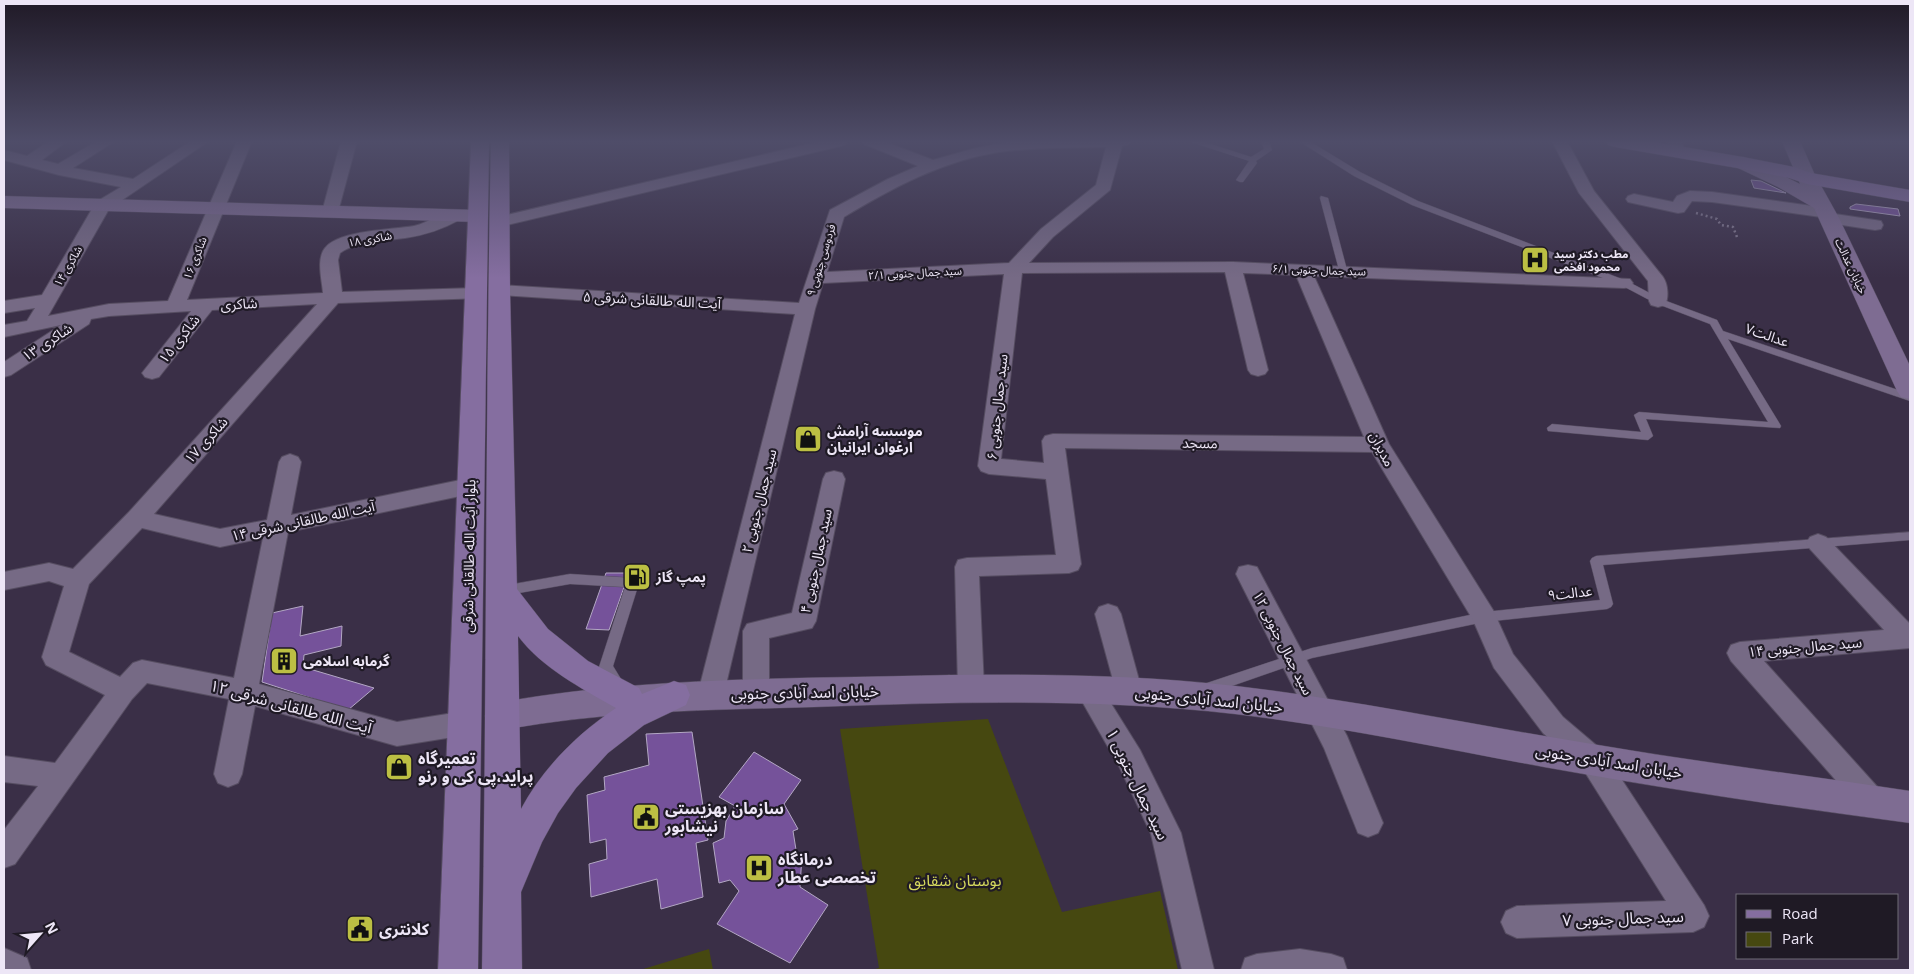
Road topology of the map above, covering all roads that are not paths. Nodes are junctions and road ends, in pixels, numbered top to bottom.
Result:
1 (131, 186) edge
2 (225, 186) edge
3 (337, 186) edge
4 (478, 186) edge
5 (486, 186) edge
6 (624, 186) edge
7 (883, 186) edge
8 (1104, 186) edge
9 (1382, 186) edge
10 (1583, 186) edge
11 (1790, 186) edge
12 (1809, 186) edge
13 (1861, 186) edge
14 (1884, 186) edge
15 (1910, 190) edge
16 (1910, 196) edge
17 (1324, 198) dead end
18 (1634, 199) dead end
19 (4, 202) edge
20 (102, 206) junction
21 (215, 209) junction
22 (330, 212) junction
23 (1826, 213) junction
24 (477, 218) junction
25 (1875, 225) dead end
26 (1233, 267) junction
27 (1014, 268) junction
28 (1302, 269) junction
29 (1343, 270) junction
30 (816, 278) junction
31 (1624, 283) junction
32 (487, 292) junction
33 (333, 298) junction
34 (48, 300) junction
35 (1658, 301) junction
36 (206, 305) junction
37 (4, 307) edge
38 (175, 307) junction
39 (806, 309) junction
40 (91, 314) junction
41 (34, 325) junction
42 (4, 331) edge
43 (1719, 333) junction
44 (1258, 370) dead end
45 (4, 371) edge
46 (152, 373) dead end
47 (1910, 391) edge
48 (1910, 398) edge
49 (1552, 428) dead end
50 (1378, 445) junction
51 (290, 462) dead end
52 (1056, 472) junction
53 (834, 479) dead end
54 (470, 486) junction
55 (137, 518) junction
56 (278, 526) junction
57 (1910, 536) edge
58 (1818, 544) junction
59 (1248, 574) dead end
60 (78, 580) junction
61 (4, 581) edge
62 (501, 591) junction
63 (1108, 614) dead end
64 (1484, 617) junction
65 (1292, 660) junction
66 (972, 688) junction
67 (1088, 689) junction
68 (123, 691) junction
69 (244, 691) junction
70 (1129, 691) junction
71 (712, 693) junction
72 (756, 694) junction
73 (674, 695) junction
74 (1188, 695) junction
75 (627, 698) junction
76 (1319, 711) junction
77 (502, 716) junction
78 (466, 723) junction
79 (1593, 760) junction
80 (4, 769) edge
81 (228, 774) dead end
82 (62, 777) junction
83 (1872, 802) junction
84 (1910, 807) edge
85 (1368, 823) dead end
86 (4, 854) edge
87 (502, 892) junction
88 (1517, 922) dead end
89 (4, 964) edge
90 (15, 970) edge
91 (458, 970) edge
92 (502, 970) edge
93 (1198, 970) edge
94 (1257, 970) edge
95 (1331, 970) edge

1 - 20 street
2 - 21 street, شاکری ۱۶
3 - 22 street
4 - 24 main road, بلوار آیت الله طالقانی شرقی
5 - 24 main road, بلوار آیت الله طالقانی شرقی
6 - 24 street
7 - 30 street, فردوسی جنوبی ۹
8 - 27 street
9 - 31 lane, عدالت۷
10 - 35 street
11 - 23 main road
12 - 23 main road, خیابان عدالت
13 - 16 main road
14 - 15 main road
17 - 29 lane
18 - 23 street
19 - 20 main road
20 - 21 main road
20 - 34 street, شاکری ۱۴
21 - 22 main road
21 - 38 street, شاکری ۱۶
22 - 24 main road
23 - 25 street
23 - 47 main road, خیابان عدالت
24 - 32 main road, بلوار آیت الله طالقانی شرقی
24 - 33 street, شاکری ۱۸
26 - 27 street, سید جمال جنوبی ۶/۱
26 - 28 street, سید جمال جنوبی ۶/۱
26 - 44 street
27 - 30 street, سید جمال جنوبی ۲/۱
27 - 52 street, سید جمال جنوبی ۶
28 - 29 street, سید جمال جنوبی ۶/۱
28 - 50 street, مدیران
29 - 31 street, سید جمال جنوبی ۶/۱
30 - 39 street, فردوسی جنوبی ۹
31 - 35 lane, عدالت۷
32 - 33 street, شاکری
32 - 39 street, آیت الله طالقانی شرقی ۵
32 - 54 main road, بلوار آیت الله طالقانی شرقی
32 - 62 main road, بلوار آیت الله طالقانی شرقی
33 - 36 street, شاکری
33 - 55 street, شاکری ۱۷
34 - 37 street
34 - 41 street, شاکری ۱۴
35 - 43 lane, عدالت۷
36 - 38 street, شاکری
36 - 46 street, شاکری ۱۵
38 - 40 street, شاکری
39 - 71 street, سید جمال جنوبی ۲
40 - 41 street, شاکری
40 - 45 street, شاکری ۱۳
41 - 42 street, شاکری
43 - 48 lane, عدالت۷
43 - 49 lane
50 - 52 street, مسجد
50 - 64 street, مدیران
51 - 56 street
52 - 66 street
53 - 72 street, سید جمال جنوبی ۴
54 - 56 street, آیت الله طالقانی شرقی ۱۴
54 - 78 main road, بلوار آیت الله طالقانی شرقی
55 - 56 street, آیت الله طالقانی شرقی ۱۴
55 - 60 street, شاکری ۱۷
56 - 69 street
57 - 58 lane, عدالت۹
58 - 64 lane, عدالت۹
58 - 83 street, سید جمال جنوبی ۱۴
59 - 65 street, سید جمال جنوبی ۱۲
60 - 61 street
60 - 68 street
62 - 75 main road
62 - 75 lane
62 - 77 main road, بلوار آیت الله طالقانی شرقی
63 - 70 street
64 - 65 lane, عدالت۹
64 - 79 street, مدیران
65 - 74 lane, عدالت۹
65 - 76 street, سید جمال جنوبی ۱۲
66 - 67 main road, خیابان اسد آبادی جنوبی
66 - 72 main road, خیابان اسد آبادی جنوبی
67 - 70 main road, خیابان اسد آبادی جنوبی
67 - 93 street, سید جمال جنوبی ۱
68 - 69 street, آیت الله طالقانی شرقی ۱۲
68 - 82 street
69 - 78 street, آیت الله طالقانی شرقی ۱۲
69 - 81 street
70 - 74 main road, خیابان اسد آبادی جنوبی
71 - 72 main road, خیابان اسد آبادی جنوبی
71 - 73 main road, خیابان اسد آبادی جنوبی
73 - 75 main road, خیابان اسد آبادی جنوبی
73 - 87 main road
74 - 76 main road, خیابان اسد آبادی جنوبی
75 - 77 main road, خیابان اسد آبادی جنوبی
76 - 79 main road, خیابان اسد آبادی جنوبی
76 - 85 street, سید جمال جنوبی ۱۲
77 - 78 main road
77 - 87 main road, بلوار آیت الله طالقانی شرقی
78 - 91 main road, بلوار آیت الله طالقانی شرقی
79 - 83 main road, خیابان اسد آبادی جنوبی
79 - 88 street, سید جمال جنوبی ۷
80 - 82 street
82 - 86 street
83 - 84 main road, خیابان اسد آبادی جنوبی
87 - 92 main road, بلوار آیت الله طالقانی شرقی
89 - 90 street
94 - 95 street

